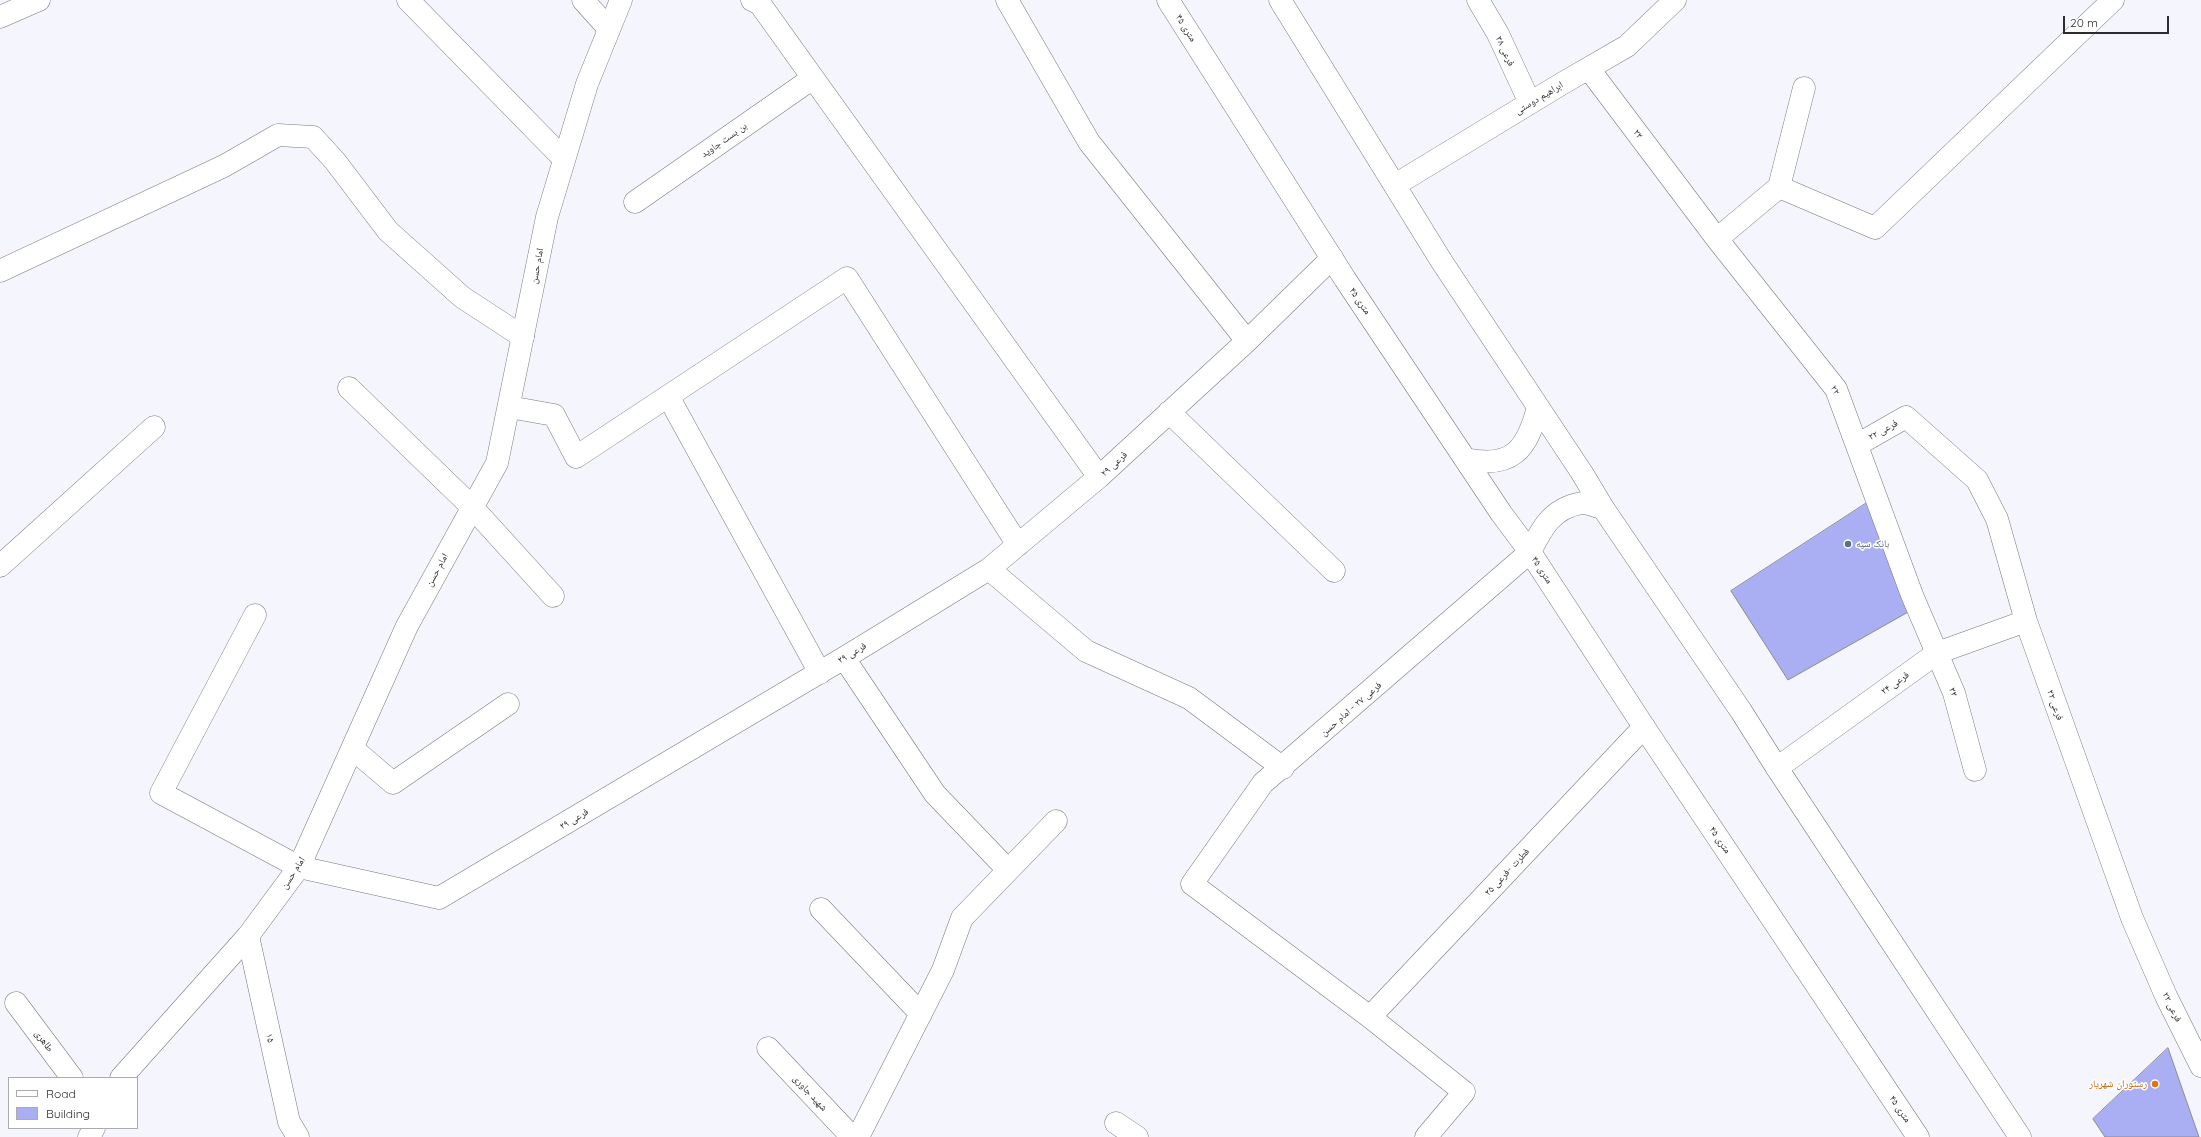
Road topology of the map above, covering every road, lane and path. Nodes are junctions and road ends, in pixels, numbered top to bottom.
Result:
1 (39, 0) edge
2 (408, 0) edge
3 (583, 0) edge
4 (621, 0) edge
5 (1007, 0) edge
6 (1168, 0) edge
7 (1280, 0) edge
8 (1478, 0) edge
9 (2113, 0) edge
10 (760, 1) edge
11 (1667, 3) edge
12 (0, 17) edge
13 (609, 29) junction
14 (1589, 69) junction
15 (813, 78) junction
16 (1804, 88) dead end
17 (1530, 103) junction
18 (564, 159) junction
19 (1395, 185) junction
20 (1779, 187) junction
21 (634, 202) dead end
22 (1717, 239) junction
23 (1332, 258) junction
24 (0, 270) edge
25 (523, 337) junction
26 (1248, 341) junction
27 (349, 388) dead end
28 (668, 396) junction
29 (509, 407) junction
30 (1538, 407) junction
31 (1169, 412) junction
32 (154, 427) dead end
33 (1857, 445) junction
34 (1465, 459) junction
35 (1099, 478) junction
36 (472, 506) junction
37 (1603, 508) junction
38 (1018, 545) junction
39 (1530, 552) junction
40 (0, 566) edge
41 (989, 569) junction
42 (1334, 571) dead end
43 (553, 596) dead end
44 (255, 615) dead end
45 (2026, 622) junction
46 (1937, 653) junction
47 (844, 658) junction
48 (820, 673) junction
49 (508, 704) dead end
50 (1644, 727) junction
51 (353, 749) junction
52 (1282, 768) junction
53 (1777, 768) junction
54 (1975, 770) dead end
55 (1056, 821) dead end
56 (299, 867) junction
57 (1008, 870) junction
58 (821, 908) dead end
59 (248, 936) junction
60 (16, 1003) dead end
61 (921, 1014) junction
62 (1370, 1017) junction
63 (768, 1048) dead end
64 (2201, 1066) edge
65 (71, 1077) edge
66 (123, 1077) edge
67 (1116, 1123) dead end
68 (298, 1137) edge
69 (852, 1137) edge
70 (858, 1137) edge
71 (1136, 1137) edge
72 (1426, 1137) edge
73 (1918, 1137) edge
74 (2020, 1137) edge

1 - 12 street
2 - 18 street
3 - 13 street
4 - 13 street, امام حسن
5 - 26 street
6 - 23 street, ۴۵ متری
7 - 19 street
8 - 17 street, فرعی ۲۸
9 - 20 street
10 - 15 street
11 - 14 street, ابراهیم دوستی
13 - 18 street, امام حسن
14 - 17 street, ابراهیم دوستی
14 - 22 street, ۲۲
15 - 21 street, بن بست جاوید
15 - 35 street
16 - 20 street
17 - 19 street, ابراهیم دوستی
18 - 25 street, امام حسن
19 - 30 street
20 - 22 street
22 - 33 street, ۲۲
23 - 26 street, فرعی ۲۹
23 - 34 street, ۴۵ متری
24 - 25 street
25 - 29 street, امام حسن
26 - 31 street, فرعی ۲۹
27 - 36 street
28 - 29 street
28 - 38 street
28 - 48 street
29 - 36 street, امام حسن
30 - 34 street
30 - 37 street
31 - 35 street, فرعی ۲۹
31 - 42 street
32 - 40 street
33 - 45 street, فرعی ۲۲
33 - 46 street, ۲۲
34 - 39 street, ۴۵ متری
35 - 38 street, فرعی ۲۹
36 - 43 street
36 - 51 street, امام حسن
37 - 39 street
37 - 53 street
38 - 41 street, فرعی ۲۹
39 - 50 street, ۴۵ متری
39 - 52 street, فرعی ۲۷ - امام حسن
41 - 47 street, فرعی ۲۹
41 - 52 street
44 - 56 street, فرعی ۲۹
45 - 46 street, فرعی ۲۴
45 - 64 street, فرعی ۲۲
46 - 53 street, فرعی ۲۴
46 - 54 street, ۲۲
47 - 48 street, فرعی ۲۹
47 - 57 street
48 - 56 street, فرعی ۲۹
49 - 51 street
50 - 62 street, فطرت -فرعی ۲۵
50 - 73 street, ۴۵ متری
51 - 56 street, امام حسن
52 - 62 street, فرعی ۲۷ - امام حسن
53 - 74 street
55 - 57 street
56 - 59 street, امام حسن
57 - 61 street
58 - 61 street
59 - 66 street, امام حسن
59 - 68 street, ۱۵
60 - 65 street, طاهری
61 - 70 street
62 - 72 street
63 - 69 street, شهید جاوری
67 - 71 street

